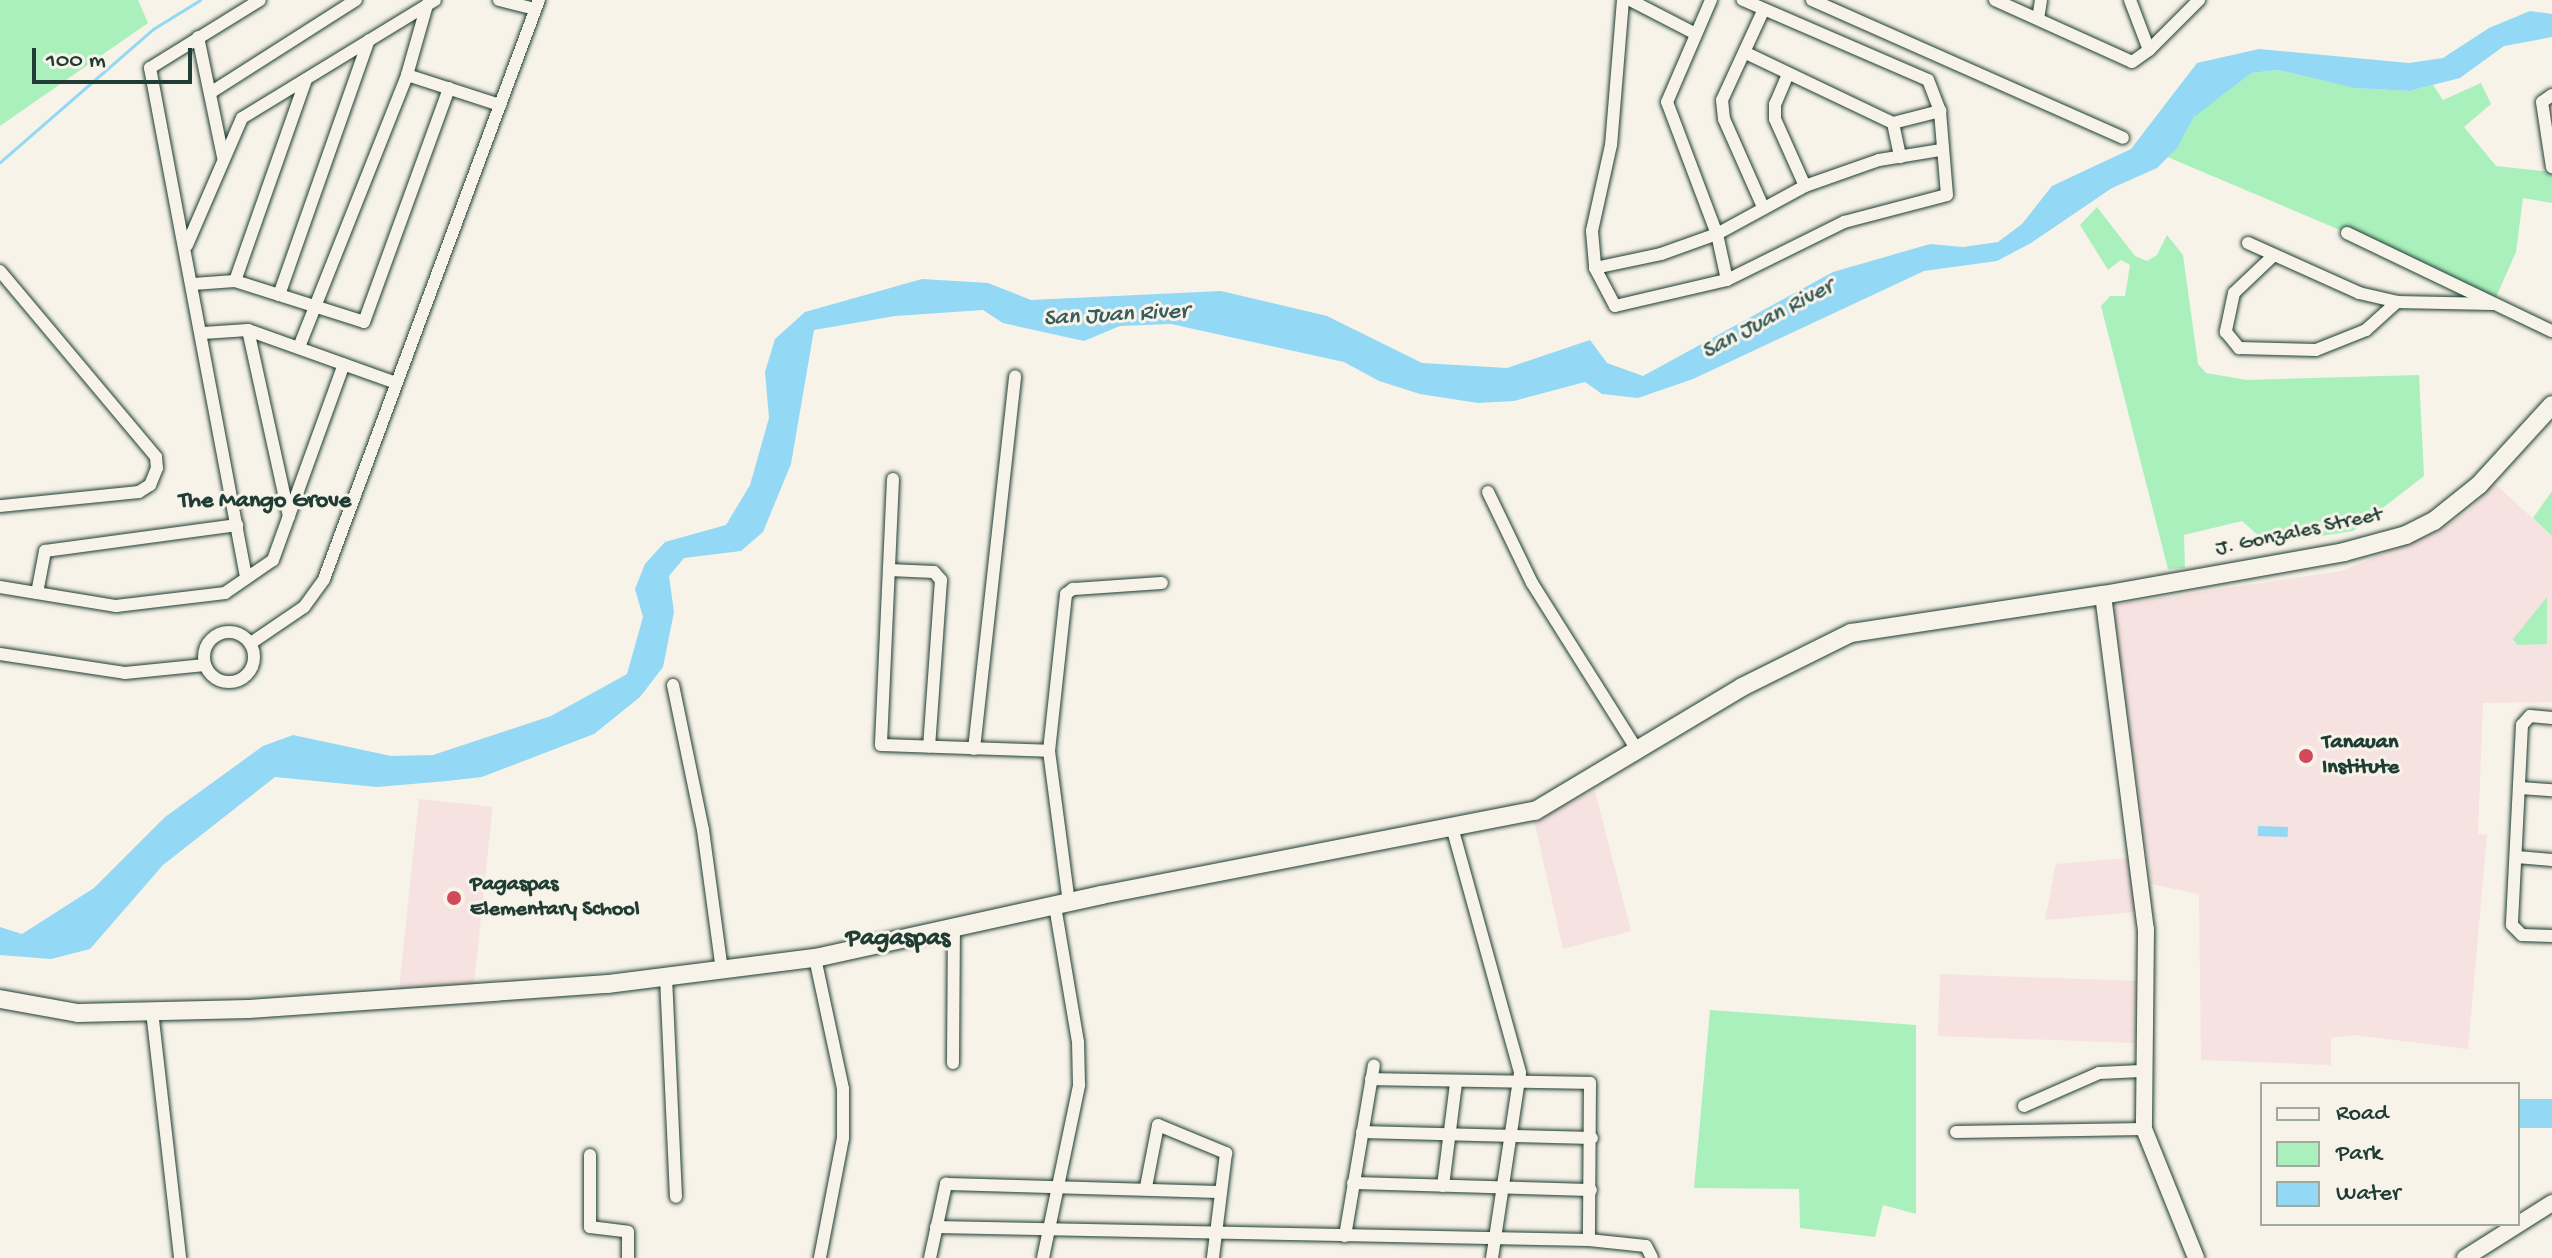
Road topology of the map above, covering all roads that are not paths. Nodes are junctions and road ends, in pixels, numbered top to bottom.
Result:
1 (260, 0) edge
2 (356, 0) edge
3 (499, 0) edge
4 (1623, 0) edge
5 (1630, 0) edge
6 (1711, 0) edge
7 (1743, 0) edge
8 (1812, 0) edge
9 (1995, 0) edge
10 (2041, 0) edge
11 (2130, 0) edge
12 (2199, 0) edge
13 (431, 2) edge
14 (537, 4) edge
15 (1763, 11) junction
16 (2038, 19) junction
17 (1694, 33) junction
18 (198, 37) junction
19 (369, 40) junction
20 (2149, 50) junction
21 (1746, 53) junction
22 (1788, 74) junction
23 (407, 75) junction
24 (306, 79) junction
25 (449, 88) junction
26 (210, 93) junction
27 (2552, 95) edge
28 (500, 105) junction
29 (1940, 111) junction
30 (1893, 123) junction
31 (217, 126) junction
32 (236, 131) junction
33 (2123, 138) dead end
34 (1941, 150) junction
35 (223, 157) junction
36 (1900, 157) junction
37 (2552, 167) edge
38 (1805, 186) junction
39 (1763, 207) junction
40 (2347, 233) dead end
41 (1717, 234) junction
42 (2248, 243) dead end
43 (187, 245) junction
44 (2274, 255) junction
45 (1595, 268) junction
46 (0, 271) edge
47 (1727, 280) junction
48 (235, 281) junction
49 (193, 284) junction
50 (279, 295) junction
51 (2397, 302) junction
52 (2493, 304) junction
53 (315, 306) junction
54 (248, 330) junction
55 (2552, 331) edge
56 (203, 333) junction
57 (299, 347) junction
58 (344, 364) junction
59 (1015, 376) dead end
60 (396, 383) junction
61 (2552, 405) edge
62 (893, 479) dead end
63 (1488, 492) dead end
64 (0, 506) edge
65 (289, 517) junction
66 (237, 525) junction
67 (889, 570) junction
68 (246, 577) junction
69 (1162, 583) dead end
70 (0, 587) edge
71 (37, 593) junction
72 (2103, 595) junction
73 (251, 643) junction
74 (0, 654) edge
75 (205, 665) junction
76 (673, 685) dead end
77 (2552, 718) edge
78 (929, 747) junction
79 (974, 749) junction
80 (1049, 751) junction
81 (1638, 751) junction
82 (2520, 788) junction
83 (2552, 790) edge
84 (1452, 827) junction
85 (2517, 857) junction
86 (2552, 860) edge
87 (1062, 904) junction
88 (954, 928) junction
89 (2552, 936) edge
90 (815, 958) junction
91 (722, 970) junction
92 (666, 977) junction
93 (0, 999) edge
94 (152, 1011) junction
95 (953, 1063) dead end
96 (1374, 1065) dead end
97 (2141, 1071) junction
98 (1371, 1079) junction
99 (1456, 1083) junction
100 (1518, 1086) junction
101 (2024, 1106) dead end
102 (2144, 1129) junction
103 (1362, 1132) junction
104 (1956, 1132) dead end
105 (1450, 1134) junction
106 (1510, 1136) junction
107 (1592, 1138) junction
108 (590, 1155) dead end
109 (1353, 1183) junction
110 (1058, 1184) junction
111 (1443, 1186) junction
112 (1146, 1187) junction
113 (1502, 1188) junction
114 (1591, 1190) junction
115 (1221, 1192) junction
116 (676, 1197) dead end
117 (2552, 1203) edge
118 (2520, 1223) edge
119 (2516, 1226) edge
120 (936, 1227) junction
121 (1050, 1228) junction
122 (1216, 1233) junction
123 (1345, 1236) junction
124 (1495, 1238) junction
125 (1589, 1240) junction
126 (180, 1258) edge
127 (628, 1258) edge
128 (820, 1258) edge
129 (930, 1258) edge
130 (1043, 1258) edge
131 (1213, 1258) edge
132 (1492, 1258) edge
133 (1652, 1258) edge
134 (2196, 1258) edge
135 (2465, 1258) edge

1 - 18 street
2 - 26 street
3 - 14 street
4 - 45 street
5 - 17 street
6 - 17 street
7 - 15 street
8 - 33 street
9 - 16 street
10 - 16 street
11 - 20 street
12 - 20 street
13 - 19 street
13 - 23 street
14 - 28 street
15 - 21 street
15 - 29 street
16 - 20 street
17 - 41 street
18 - 26 street
18 - 43 street
19 - 24 street
19 - 50 street
21 - 22 street
21 - 39 street
22 - 30 street
22 - 38 street
23 - 25 street
23 - 53 street
24 - 32 street
24 - 48 street
25 - 28 street
25 - 53 street
26 - 31 street
27 - 37 street
28 - 60 street
29 - 30 street
29 - 34 street
30 - 36 street
31 - 32 street
31 - 35 street
32 - 35 street
34 - 36 street
34 - 47 street
35 - 43 street
36 - 38 street
38 - 39 street
39 - 41 street
40 - 52 street
41 - 45 street
41 - 47 street
42 - 44 street
43 - 49 street
44 - 51 street
44 - 51 street
45 - 47 street
46 - 64 street
48 - 49 street
48 - 50 street
49 - 56 street
50 - 53 street
51 - 52 street
52 - 55 street
53 - 57 street
54 - 56 street
54 - 57 street
54 - 65 street
56 - 66 street
57 - 58 street
58 - 60 street
58 - 65 street
59 - 79 street
60 - 73 street
61 - 72 main road, J. Gonzales Street
62 - 67 street
63 - 81 street
65 - 68 street
66 - 68 street
66 - 71 street
67 - 78 street
67 - 78 street
68 - 71 street
69 - 80 street
70 - 71 street
72 - 81 main road, J. Gonzales Street
72 - 97 street
73 - 75 street
73 - 75 street
74 - 75 street
76 - 91 street
77 - 82 street
78 - 79 street
79 - 80 street
80 - 87 street
81 - 84 main road, J. Gonzales Street
82 - 83 street
82 - 85 street
84 - 87 main road, J. Gonzales Street
84 - 100 street
85 - 86 street
85 - 89 street
87 - 88 main road, J. Gonzales Street
87 - 110 street
88 - 90 main road, J. Gonzales Street
88 - 95 street
90 - 91 main road, J. Gonzales Street
90 - 128 street
91 - 92 main road, J. Gonzales Street
92 - 94 main road, J. Gonzales Street
92 - 116 street
93 - 94 main road, J. Gonzales Street
94 - 126 street
96 - 98 street
97 - 101 street
97 - 102 street
98 - 99 street
98 - 103 street
99 - 100 street
99 - 105 street
100 - 106 street
100 - 107 street
102 - 104 street
102 - 134 street
103 - 105 street
103 - 109 street
105 - 106 street
105 - 111 street
106 - 107 street
106 - 113 street
107 - 114 street
108 - 127 street
109 - 111 street
109 - 123 street
110 - 112 street
110 - 120 street
110 - 121 street
111 - 113 street
112 - 115 street
112 - 115 street
113 - 114 street
113 - 124 street
114 - 125 street
115 - 122 street
117 - 118 street
119 - 135 street
120 - 121 street
120 - 129 street
121 - 122 street
121 - 130 street
122 - 123 street
122 - 131 street
123 - 124 street
124 - 125 street
124 - 132 street
125 - 133 street

